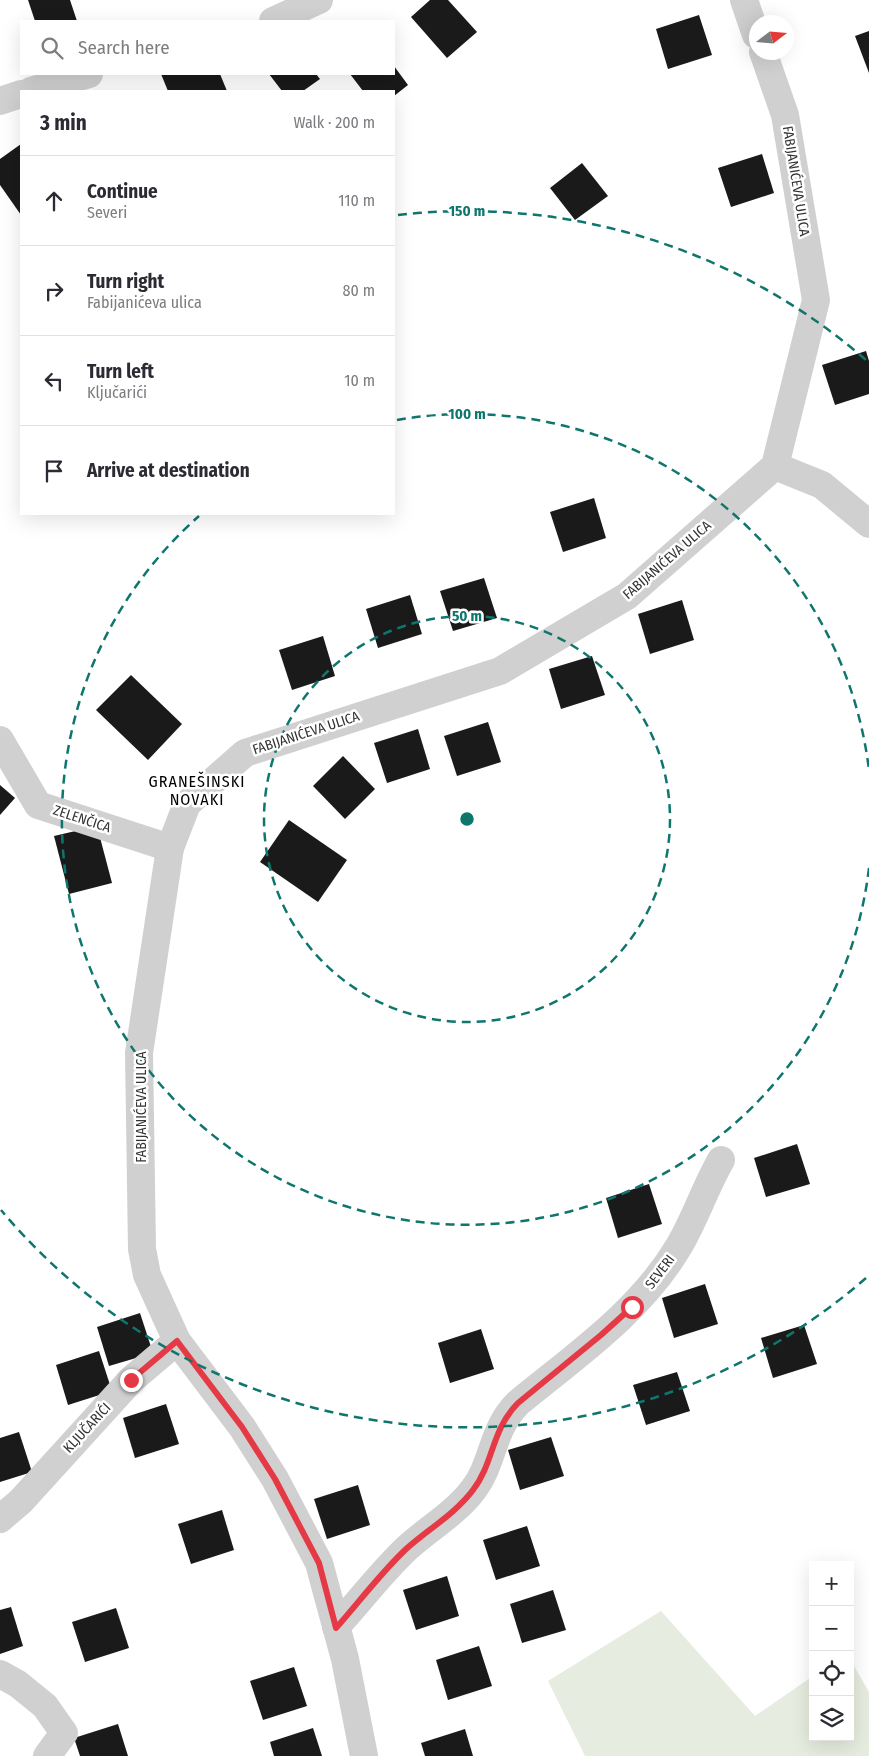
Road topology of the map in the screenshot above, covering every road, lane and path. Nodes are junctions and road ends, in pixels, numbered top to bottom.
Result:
1 (319, 0) edge
2 (744, 0) edge
3 (749, 15) edge
4 (275, 20) edge
5 (766, 60) edge
6 (87, 75) edge
7 (34, 90) edge
8 (20, 94) edge
9 (0, 101) edge
10 (776, 466) junction
11 (869, 524) edge
12 (0, 740) edge
13 (170, 848) junction
14 (721, 1160) dead end
15 (177, 1341) junction
16 (0, 1519) edge
17 (336, 1628) junction
18 (0, 1674) edge
19 (46, 1756) edge
20 (364, 1756) edge

1 - 4 street
2 - 3 street
5 - 10 street, FABIJANIĆEVA ULICA
6 - 7 street
8 - 9 street
10 - 11 street
10 - 13 street, FABIJANIĆEVA ULICA
12 - 13 street, ZELENČICA
13 - 15 street, FABIJANIĆEVA ULICA
14 - 17 street, SEVERI
15 - 16 street, KLJUČARIĆI
15 - 17 street, FABIJANIĆEVA ULICA
17 - 20 street, FABIJANIĆEVA ULICA
18 - 19 street

